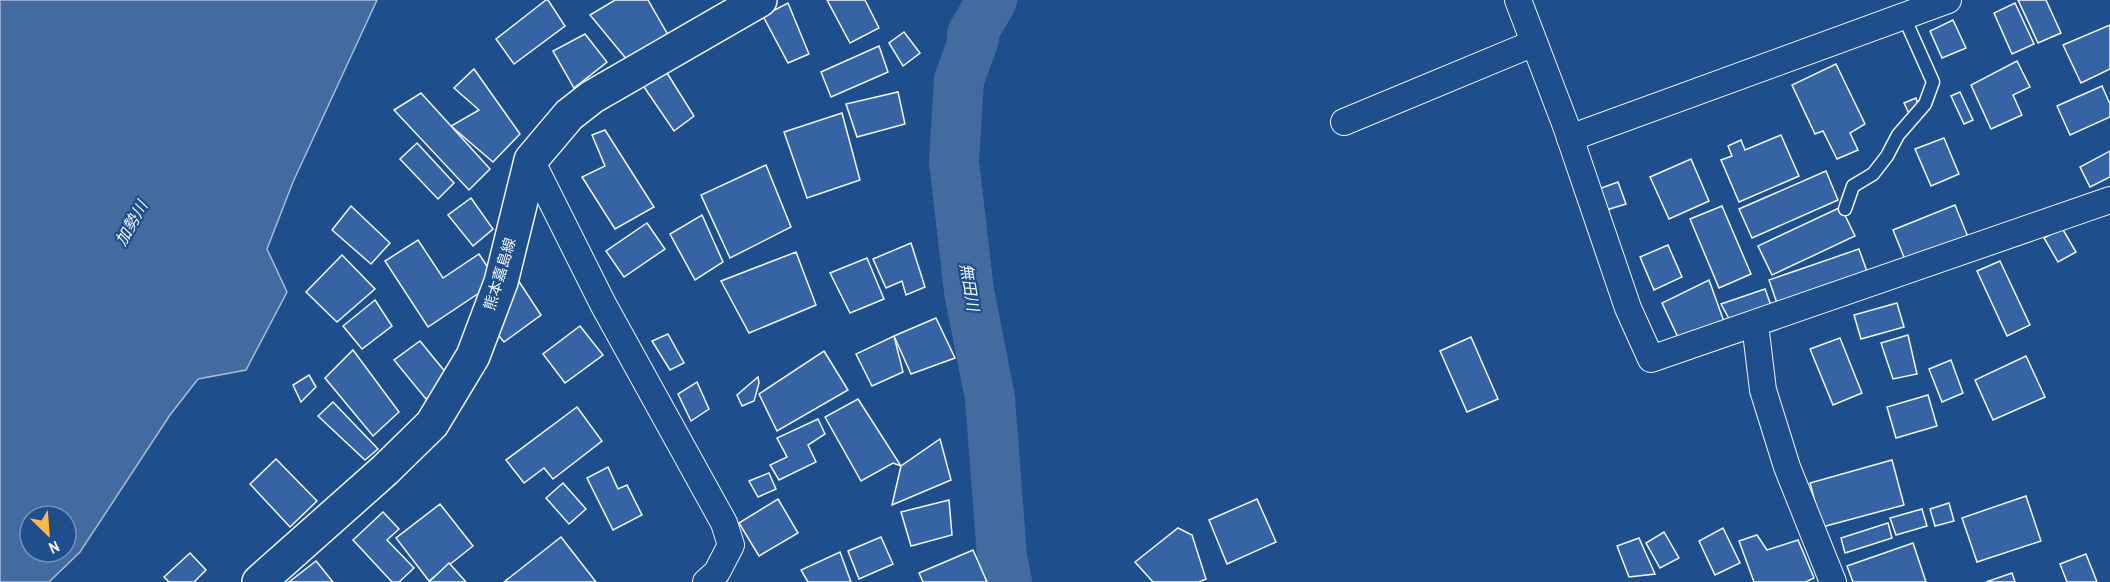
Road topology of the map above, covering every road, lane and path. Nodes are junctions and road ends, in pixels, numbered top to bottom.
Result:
1 (760, 0) edge
2 (1518, 0) edge
3 (1948, 0) edge
4 (1899, 9) edge
5 (1534, 42) junction
6 (1344, 122) dead end
7 (1570, 138) junction
8 (531, 160) junction
9 (2110, 200) edge
10 (1845, 209) dead end
11 (1755, 324) junction
12 (259, 582) edge
13 (706, 582) edge
14 (1833, 582) edge

1 - 8 main road, 熊本嘉島線
2 - 5 street
3 - 4 street
4 - 7 street
4 - 10 lane
5 - 6 street
5 - 7 street
7 - 11 street
8 - 12 main road, 熊本嘉島線
8 - 13 street
9 - 11 street
11 - 14 street

